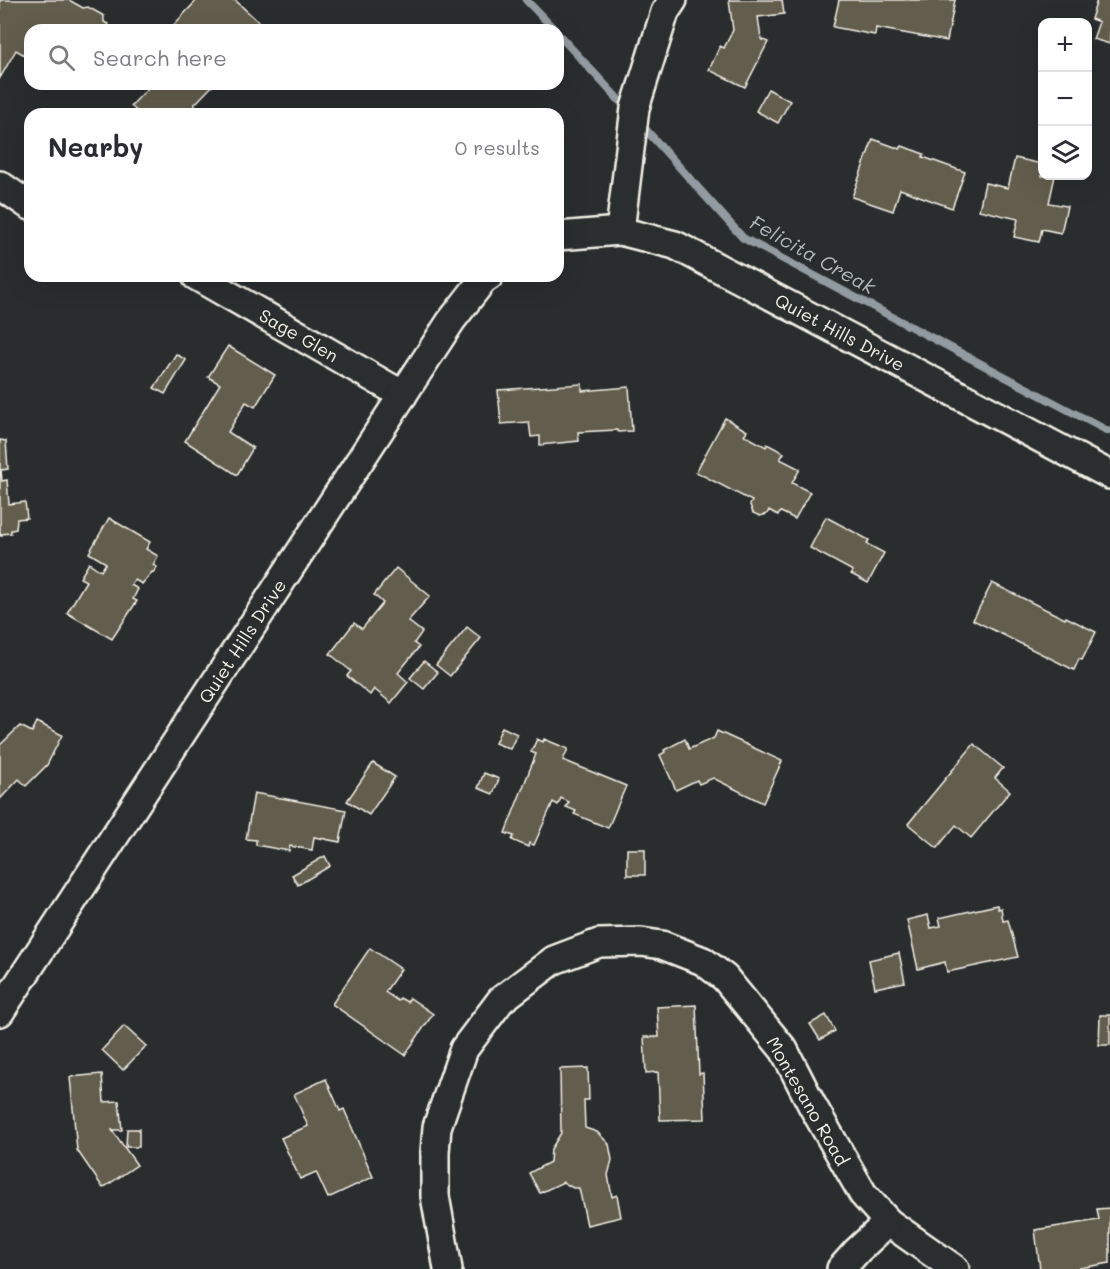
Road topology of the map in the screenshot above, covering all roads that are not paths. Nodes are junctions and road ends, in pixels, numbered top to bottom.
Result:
1 (663, 4) edge
2 (0, 185) edge
3 (24, 202) edge
4 (620, 231) junction
5 (564, 236) edge
6 (206, 282) edge
7 (481, 282) edge
8 (403, 395) junction
9 (1110, 475) edge
10 (0, 1012) edge
11 (888, 1222) junction
12 (448, 1269) edge
13 (841, 1269) edge
14 (955, 1269) edge

1 - 4 street
2 - 3 street
4 - 5 street, Quiet Hills Drive
4 - 9 street, Quiet Hills Drive
6 - 8 street, Sage Glen
7 - 8 street, Quiet Hills Drive
8 - 10 street, Quiet Hills Drive
11 - 12 street, Montesano Road
11 - 13 street
11 - 14 street, Montesano Road

